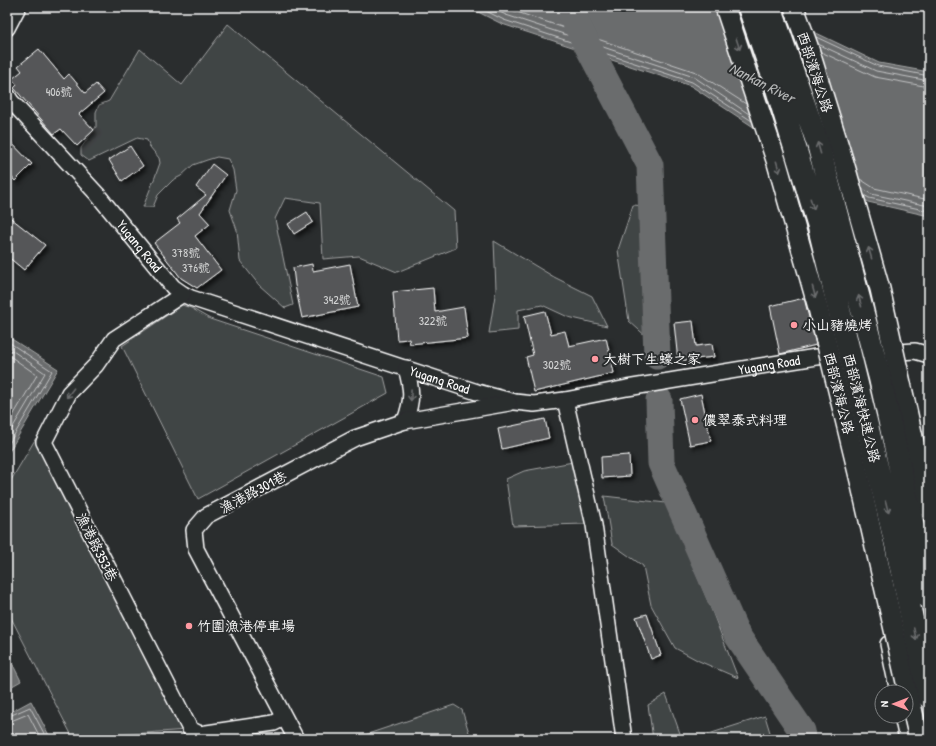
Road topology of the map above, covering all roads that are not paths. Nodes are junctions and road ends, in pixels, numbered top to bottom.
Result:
1 (17, 7) edge
2 (725, 7) edge
3 (748, 7) edge
4 (770, 7) edge
5 (794, 7) edge
6 (7, 28) edge
7 (7, 95) edge
8 (7, 110) edge
9 (33, 125) junction
10 (183, 294) junction
11 (884, 353) junction
12 (929, 355) edge
13 (844, 356) junction
14 (406, 368) junction
15 (565, 400) junction
16 (515, 402) junction
17 (406, 421) junction
18 (929, 478) edge
19 (929, 509) edge
20 (929, 598) edge
21 (896, 684) edge
22 (929, 697) edge
23 (284, 718) junction
24 (904, 724) edge
25 (296, 739) edge
26 (624, 739) edge
27 (907, 739) edge
28 (919, 739) edge

1 - 6 street
2 -> 28 main road, 西部濱海公路, bridge
3 -> 22 highway, 西部濱海快速公路, bridge
20 -> 4 highway, 西部濱海快速公路, bridge
19 -> 5 main road, 西部濱海公路, bridge
7 - 9 street, Yugang Road
8 - 9 street, Yugang Road
9 - 10 street, Yugang Road
10 - 14 street, Yugang Road
10 -> 23 street, 漁港路353巷
11 - 12 street, Yugang Road
11 - 13 street, Yugang Road
11 - 18 street
13 - 15 street, Yugang Road
13 - 21 street
14 - 16 street, Yugang Road
14 -> 17 street
15 - 16 street, Yugang Road
15 - 26 street
16 - 17 street, 漁港路301巷
17 - 23 street, 漁港路301巷
23 - 25 street
24 - 27 street

